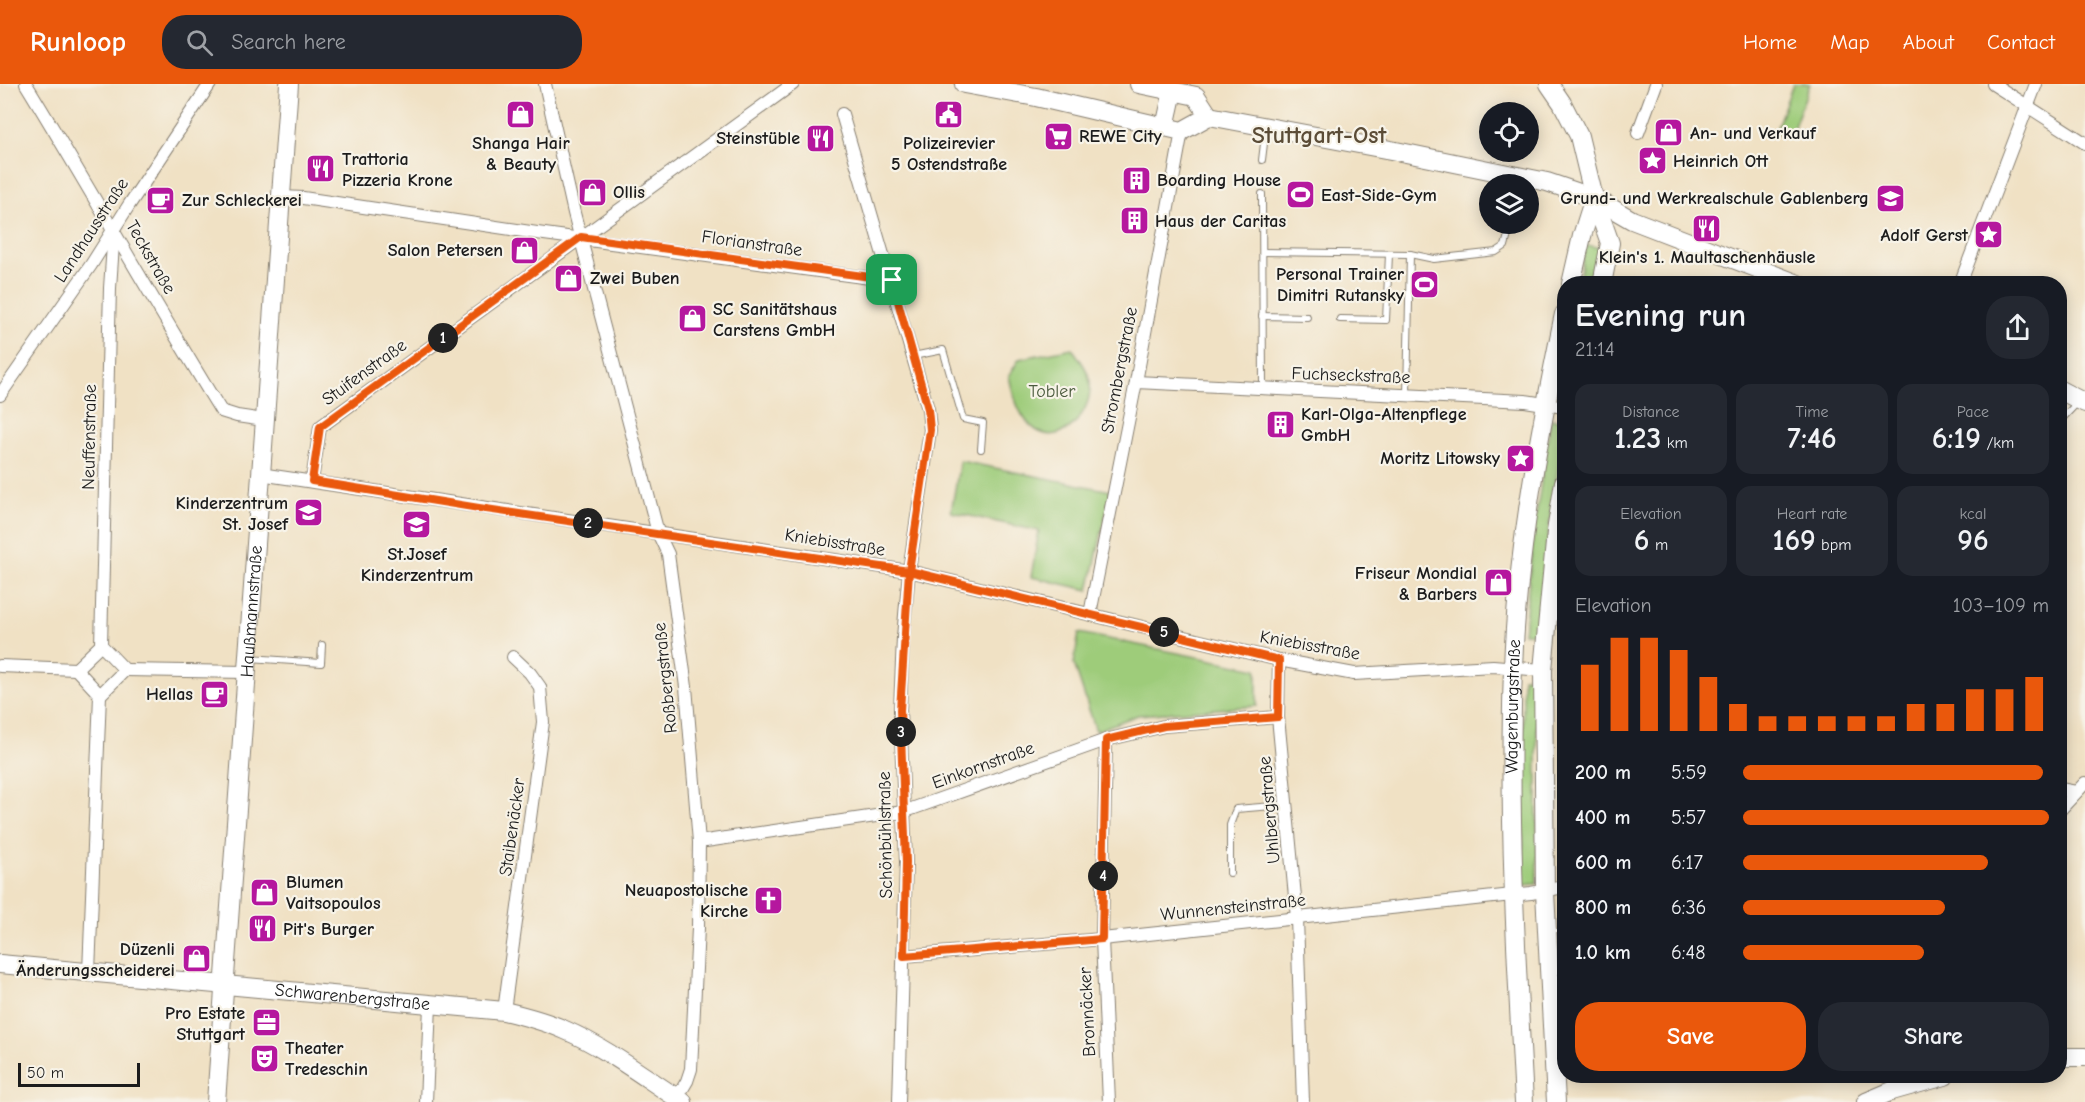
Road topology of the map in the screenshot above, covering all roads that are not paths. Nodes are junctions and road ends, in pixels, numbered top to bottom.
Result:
1 (26, 84) edge
2 (210, 84) edge
3 (289, 84) edge
4 (545, 84) edge
5 (793, 84) edge
6 (964, 84) edge
7 (1139, 84) edge
8 (1549, 84) edge
9 (1656, 84) edge
10 (1993, 84) edge
11 (2036, 84) edge
12 (1173, 91) junction
13 (2028, 107) junction
14 (842, 114) dead end
15 (1209, 116) junction
16 (1266, 127) junction
17 (1174, 129) junction
18 (1638, 132) dead end
19 (2085, 143) edge
20 (1262, 160) dead end
21 (1490, 174) edge
22 (1539, 181) edge
23 (1262, 194) dead end
24 (282, 197) junction
25 (1594, 198) junction
26 (114, 229) junction
27 (1508, 235) dead end
28 (581, 237) junction
29 (1263, 252) junction
30 (1389, 254) junction
31 (1410, 254) junction
32 (1573, 276) edge
33 (1604, 276) edge
34 (1777, 276) edge
35 (1963, 276) edge
36 (892, 280) junction
37 (1262, 316) junction
38 (1306, 317) dead end
39 (1340, 319) dead end
40 (1557, 347) edge
41 (913, 357) junction
42 (1136, 382) junction
43 (1263, 390) junction
44 (2067, 394) edge
45 (0, 395) edge
46 (1407, 396) junction
47 (2082, 402) edge
48 (1545, 404) junction
49 (1557, 406) edge
50 (2067, 415) edge
51 (264, 420) junction
52 (981, 449) dead end
53 (260, 474) junction
54 (312, 481) junction
55 (1557, 526) edge
56 (658, 533) junction
57 (909, 571) junction
58 (1090, 614) junction
59 (1556, 614) edge
60 (101, 645) junction
61 (322, 645) dead end
62 (513, 657) dead end
63 (1279, 660) junction
64 (246, 665) junction
65 (0, 666) edge
66 (1513, 667) junction
67 (76, 669) junction
68 (1543, 669) junction
69 (126, 670) junction
70 (100, 695) junction
71 (1278, 717) junction
72 (1106, 740) junction
73 (2080, 787) edge
74 (2067, 802) edge
75 (1286, 805) junction
76 (903, 812) junction
77 (699, 842) junction
78 (1230, 873) dead end
79 (1557, 889) edge
80 (1545, 892) junction
81 (1512, 895) junction
82 (1297, 918) junction
83 (1102, 939) junction
84 (904, 956) junction
85 (0, 964) edge
86 (89, 972) junction
87 (223, 984) junction
88 (430, 1005) junction
89 (504, 1011) junction
90 (1557, 1050) edge
91 (2067, 1057) edge
92 (2085, 1057) edge
93 (1558, 1083) edge
94 (1918, 1083) edge
95 (1892, 1090) edge
96 (680, 1100) edge
97 (216, 1102) edge
98 (426, 1102) edge
99 (899, 1102) edge
100 (1109, 1102) edge
101 (1303, 1102) edge
102 (1524, 1102) edge
103 (1556, 1102) edge
104 (1866, 1102) edge

1 - 26 street, Teckstraße
2 - 26 street, Landhausstraße
3 - 24 street, Haußmannstraße
4 - 28 street, Roßbergstraße
5 - 28 street, Stuifenstraße
6 - 17 street
7 - 12 street
8 - 25 street
9 - 18 street
10 - 13 street
11 - 13 street
12 - 15 street
12 - 17 street
13 - 19 street
13 - 35 street
14 - 36 street, Schönbühlstraße
15 - 16 street
15 - 17 street
16 - 20 lane
16 - 21 street
17 - 42 street, Strombergstraße
22 - 25 street
23 - 29 lane
24 - 28 street, Florianstraße
24 - 51 street, Haußmannstraße
25 - 32 street
25 - 33 street
25 - 34 street
26 - 45 street, Landhausstraße
26 - 51 street, Teckstraße
26 - 60 street, Neuffenstraße
27 - 31 lane
28 - 36 street, Florianstraße
28 - 54 street, Stuifenstraße
28 - 56 street, Roßbergstraße
29 - 30 lane
29 - 37 lane
30 - 31 lane
30 - 39 lane
31 - 46 lane
36 - 41 street, Schönbühlstraße
37 - 38 lane
37 - 43 lane
40 - 48 street, Wagenburgstraße
41 - 52 lane
41 - 57 street, Schönbühlstraße
42 - 43 street, Fuchseckstraße
42 - 58 street, Strombergstraße
43 - 46 street, Fuchseckstraße
44 - 47 street
46 - 48 street, Fuchseckstraße
47 - 50 lane
48 - 49 street, Fuchseckstraße
48 - 66 street, Wagenburgstraße
51 - 53 street, Haußmannstraße
53 - 54 street, Kniebisstraße
53 - 64 street, Haußmannstraße
54 - 56 street, Kniebisstraße
55 - 59 street, Wagenburgstraße
56 - 57 street, Kniebisstraße
56 - 77 street, Roßbergstraße
57 - 58 street, Kniebisstraße
57 - 76 street, Schönbühlstraße
58 - 63 street, Kniebisstraße
59 - 68 street, Wagenburgstraße
60 - 67 street
60 - 69 street
61 - 64 lane
62 - 89 street, Staibenäcker
63 - 66 street, Kniebisstraße
63 - 71 street, Uhlbergstraße
64 - 69 street
64 - 87 street, Haußmannstraße
65 - 67 street
66 - 68 street, Kniebisstraße
66 - 81 street, Wagenburgstraße
67 - 70 street
68 - 80 street, Wagenburgstraße
69 - 70 street
70 - 86 street
71 - 72 street, Einkornstraße
71 - 75 street, Uhlbergstraße
72 - 76 street, Einkornstraße
72 - 83 street, Bronnäcker
73 - 74 street
75 - 78 lane
75 - 82 street, Uhlbergstraße
76 - 77 street, Einkornstraße
76 - 84 street, Schönbühlstraße
77 - 96 street, Roßbergstraße
79 - 80 street, Wunnensteinstraße
80 - 81 street, Wunnensteinstraße
80 - 90 street, Wagenburgstraße
81 - 82 street, Wunnensteinstraße
81 - 102 street, Wagenburgstraße
82 - 83 street, Wunnensteinstraße
82 - 101 street, Uhlbergstraße
83 - 84 street, Wunnensteinstraße
83 - 100 street, Bronnäcker
84 - 99 street, Schönbühlstraße
85 - 86 street, Schwarenbergstraße
86 - 87 street, Schwarenbergstraße
87 - 88 street, Schwarenbergstraße
87 - 97 street, Haußmannstraße
88 - 89 street, Schwarenbergstraße
88 - 98 street
89 - 96 street, Schwarenbergstraße
91 - 92 street
93 - 103 street, Wagenburgstraße
94 - 95 street
95 - 104 street

